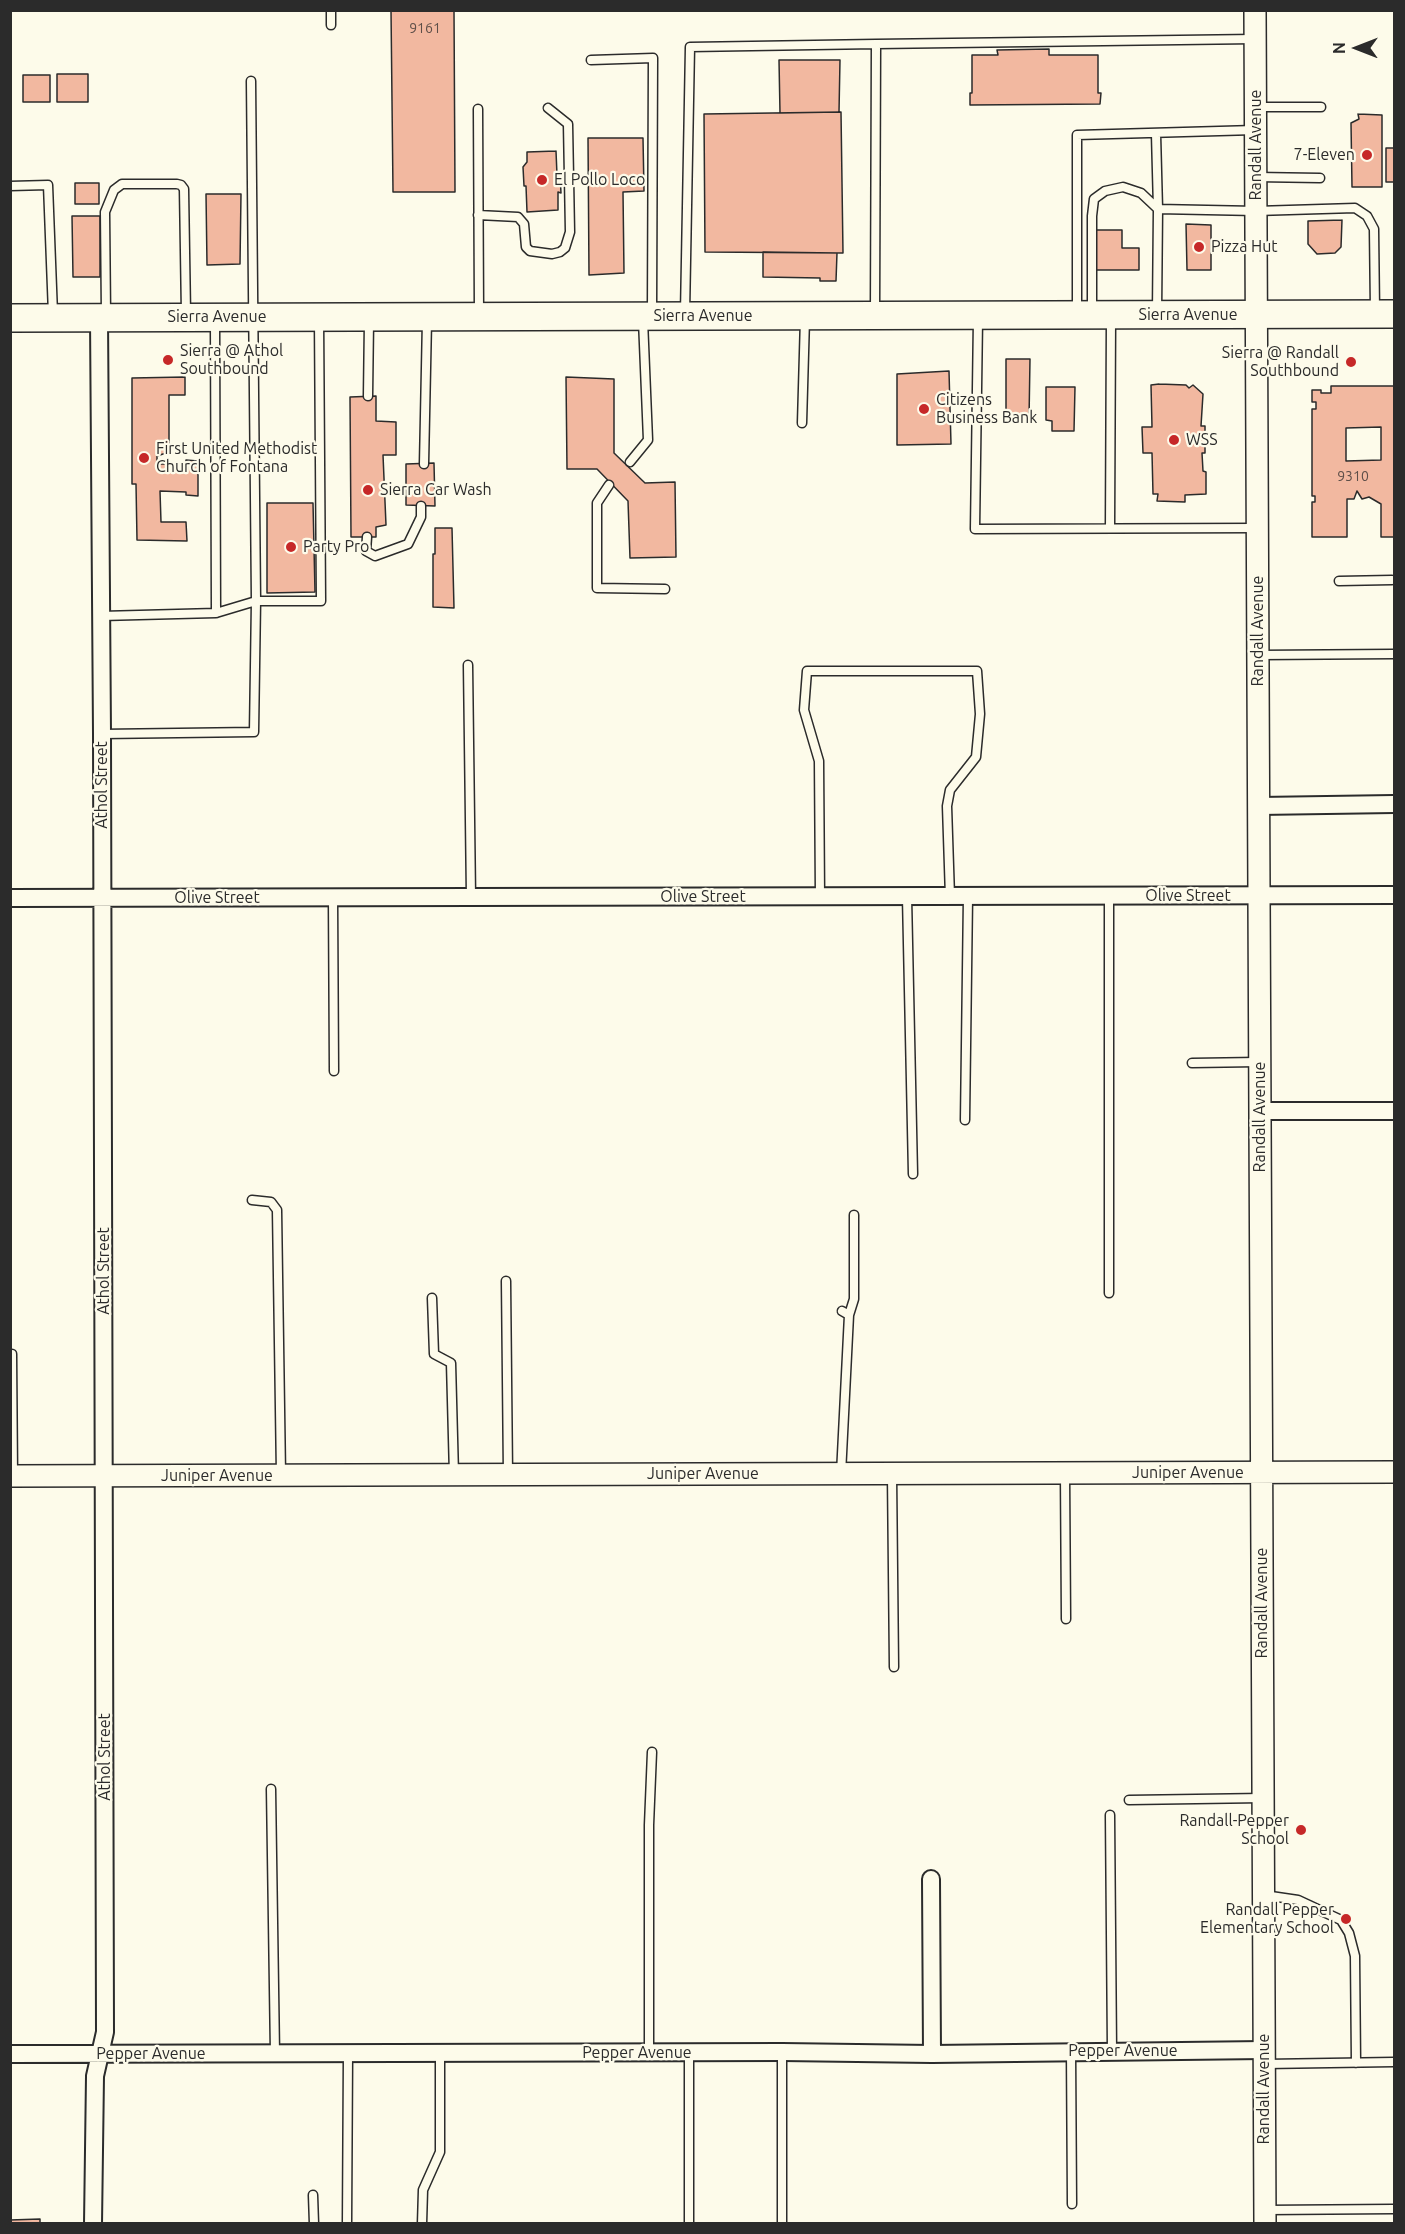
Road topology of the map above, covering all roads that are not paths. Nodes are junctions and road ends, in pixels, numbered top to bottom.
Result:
1 (331, 10) edge
2 (1255, 10) edge
3 (331, 25) dead end
4 (1255, 39) junction
5 (876, 44) junction
6 (591, 60) dead end
7 (251, 81) dead end
8 (1256, 107) junction
9 (1321, 107) dead end
10 (548, 108) dead end
11 (478, 109) dead end
12 (1256, 130) junction
13 (1156, 134) junction
14 (1256, 177) junction
15 (1320, 178) dead end
16 (10, 186) edge
17 (1158, 209) junction
18 (1256, 211) junction
19 (478, 215) junction
20 (1385, 314) edge
21 (978, 315) junction
22 (1093, 315) junction
23 (1156, 315) junction
24 (1257, 315) junction
25 (647, 316) junction
26 (685, 316) junction
27 (805, 316) junction
28 (875, 316) junction
29 (215, 317) junction
30 (254, 317) junction
31 (319, 317) junction
32 (369, 317) junction
33 (427, 317) junction
34 (479, 317) junction
35 (10, 318) edge
36 (53, 318) junction
37 (102, 318) junction
38 (186, 318) junction
39 (368, 396) dead end
40 (802, 423) dead end
41 (630, 462) dead end
42 (424, 464) dead end
43 (609, 486) dead end
44 (421, 506) dead end
45 (1110, 528) junction
46 (1257, 528) junction
47 (367, 537) dead end
48 (1392, 580) dead end
49 (1339, 581) dead end
50 (665, 589) dead end
51 (256, 601) junction
52 (216, 613) junction
53 (101, 616) junction
54 (1395, 654) edge
55 (1258, 655) junction
56 (468, 665) dead end
57 (102, 734) junction
58 (1395, 804) edge
59 (1259, 806) junction
60 (1395, 895) edge
61 (1109, 896) junction
62 (1259, 896) junction
63 (471, 897) junction
64 (820, 897) junction
65 (907, 897) junction
66 (950, 897) junction
67 (968, 897) junction
68 (10, 898) edge
69 (102, 898) junction
70 (333, 898) junction
71 (1260, 1062) junction
72 (1192, 1063) dead end
73 (334, 1071) dead end
74 (1260, 1111) junction
75 (1395, 1111) edge
76 (965, 1120) dead end
77 (913, 1174) dead end
78 (252, 1200) dead end
79 (854, 1215) dead end
80 (506, 1281) dead end
81 (1109, 1293) dead end
82 (432, 1298) dead end
83 (12, 1354) edge
84 (1395, 1472) edge
85 (1262, 1473) junction
86 (841, 1474) junction
87 (892, 1474) junction
88 (1065, 1474) junction
89 (281, 1475) junction
90 (454, 1475) junction
91 (508, 1475) junction
92 (12, 1476) edge
93 (105, 1476) junction
94 (1066, 1619) dead end
95 (894, 1667) dead end
96 (652, 1752) dead end
97 (272, 1789) dead end
98 (1263, 1798) junction
99 (1129, 1800) dead end
100 (1110, 1815) dead end
101 (931, 1879) dead end
102 (1263, 1895) junction
103 (1071, 2051) junction
104 (1112, 2051) junction
105 (689, 2052) junction
106 (782, 2052) junction
107 (440, 2053) junction
108 (649, 2053) junction
109 (10, 2054) edge
110 (99, 2054) junction
111 (275, 2054) junction
112 (348, 2054) junction
113 (932, 2054) junction
114 (1264, 2057) junction
115 (1395, 2062) edge
116 (1356, 2063) junction
117 (313, 2195) dead end
118 (1072, 2204) dead end
119 (1395, 2209) edge
120 (1265, 2217) edge
121 (93, 2223) edge
122 (314, 2223) edge
123 (347, 2223) edge
124 (422, 2223) edge
125 (688, 2223) edge
126 (782, 2223) edge

1 - 3 lane
2 - 4 street, Randall Avenue
4 - 5 lane
4 - 8 street, Randall Avenue
5 - 26 lane
5 - 28 lane
6 - 25 lane
7 - 30 lane
8 - 9 lane
8 - 12 street, Randall Avenue
10 - 19 lane
11 - 19 lane
12 - 13 lane
12 - 14 street, Randall Avenue
13 - 17 lane
13 - 22 lane
14 - 15 lane
14 - 18 street, Randall Avenue
16 - 36 lane
17 - 18 lane
17 - 22 lane
17 - 23 lane
18 - 20 lane
18 - 24 street, Randall Avenue
19 - 34 lane
20 - 24 main road, Sierra Avenue
21 - 22 main road, Sierra Avenue
21 - 28 main road, Sierra Avenue
21 - 45 lane
22 - 23 main road, Sierra Avenue
22 - 45 lane
23 - 24 main road, Sierra Avenue
24 - 46 street, Randall Avenue
25 - 26 main road, Sierra Avenue
25 - 34 main road, Sierra Avenue
25 - 41 lane
26 - 27 main road, Sierra Avenue
27 - 28 main road, Sierra Avenue
27 - 40 lane
29 - 30 main road, Sierra Avenue
29 - 38 main road, Sierra Avenue
29 - 52 lane
30 - 31 main road, Sierra Avenue
30 - 51 lane
31 - 32 main road, Sierra Avenue
31 - 51 lane
32 - 33 main road, Sierra Avenue
32 - 39 lane
33 - 34 main road, Sierra Avenue
33 - 42 lane
35 - 36 main road, Sierra Avenue
36 - 37 main road, Sierra Avenue
37 - 38 main road, Sierra Avenue
37 - 38 lane
37 - 53 street, Athol Street
43 - 50 lane
44 - 47 lane
45 - 46 lane
46 - 55 street, Randall Avenue
48 - 49 lane
51 - 52 lane
51 - 57 lane
52 - 53 lane
53 - 57 street, Athol Street
54 - 55 lane
55 - 59 street, Randall Avenue
56 - 63 lane
57 - 69 street, Athol Street
58 - 59 street
59 - 62 street, Randall Avenue
60 - 62 street, Olive Street
61 - 62 street, Olive Street
61 - 67 street, Olive Street
61 - 81 lane
62 - 71 street, Randall Avenue
63 - 64 street, Olive Street
63 - 70 street, Olive Street
64 - 65 street, Olive Street
64 - 66 lane
65 - 66 street, Olive Street
65 - 77 lane
66 - 67 street, Olive Street
67 - 76 lane
68 - 69 street, Olive Street
69 - 70 street, Olive Street
69 - 93 street, Athol Street
70 - 73 lane
71 - 72 lane
71 - 74 street, Randall Avenue
74 - 75 street
74 - 85 street, Randall Avenue
78 - 89 lane
79 - 86 lane
80 - 91 lane
82 - 90 lane
83 - 92 lane
84 - 85 street, Juniper Avenue
85 - 88 street, Juniper Avenue
85 - 98 street, Randall Avenue
86 - 87 street, Juniper Avenue
86 - 91 street, Juniper Avenue
87 - 88 street, Juniper Avenue
87 - 95 lane
88 - 94 lane
89 - 90 street, Juniper Avenue
89 - 93 street, Juniper Avenue
90 - 91 street, Juniper Avenue
92 - 93 street, Juniper Avenue
93 - 110 street, Athol Street
96 - 108 lane
97 - 111 lane
98 - 99 lane
98 - 102 street, Randall Avenue
100 - 104 lane
101 - 113 street
102 - 114 street, Randall Avenue
102 - 116 lane
103 - 104 street, Pepper Avenue
103 - 113 street, Pepper Avenue
103 - 118 lane
104 - 114 street, Pepper Avenue
105 - 106 street, Pepper Avenue
105 - 108 street, Pepper Avenue
105 - 125 lane
106 - 113 street, Pepper Avenue
106 - 126 lane
107 - 108 street, Pepper Avenue
107 - 112 street, Pepper Avenue
107 - 124 lane
109 - 110 street, Pepper Avenue
110 - 111 street, Pepper Avenue
110 - 121 street, Athol Street
111 - 112 street, Pepper Avenue
112 - 123 lane
114 - 116 lane
114 - 120 street, Randall Avenue
115 - 116 lane
117 - 122 lane
119 - 120 lane

